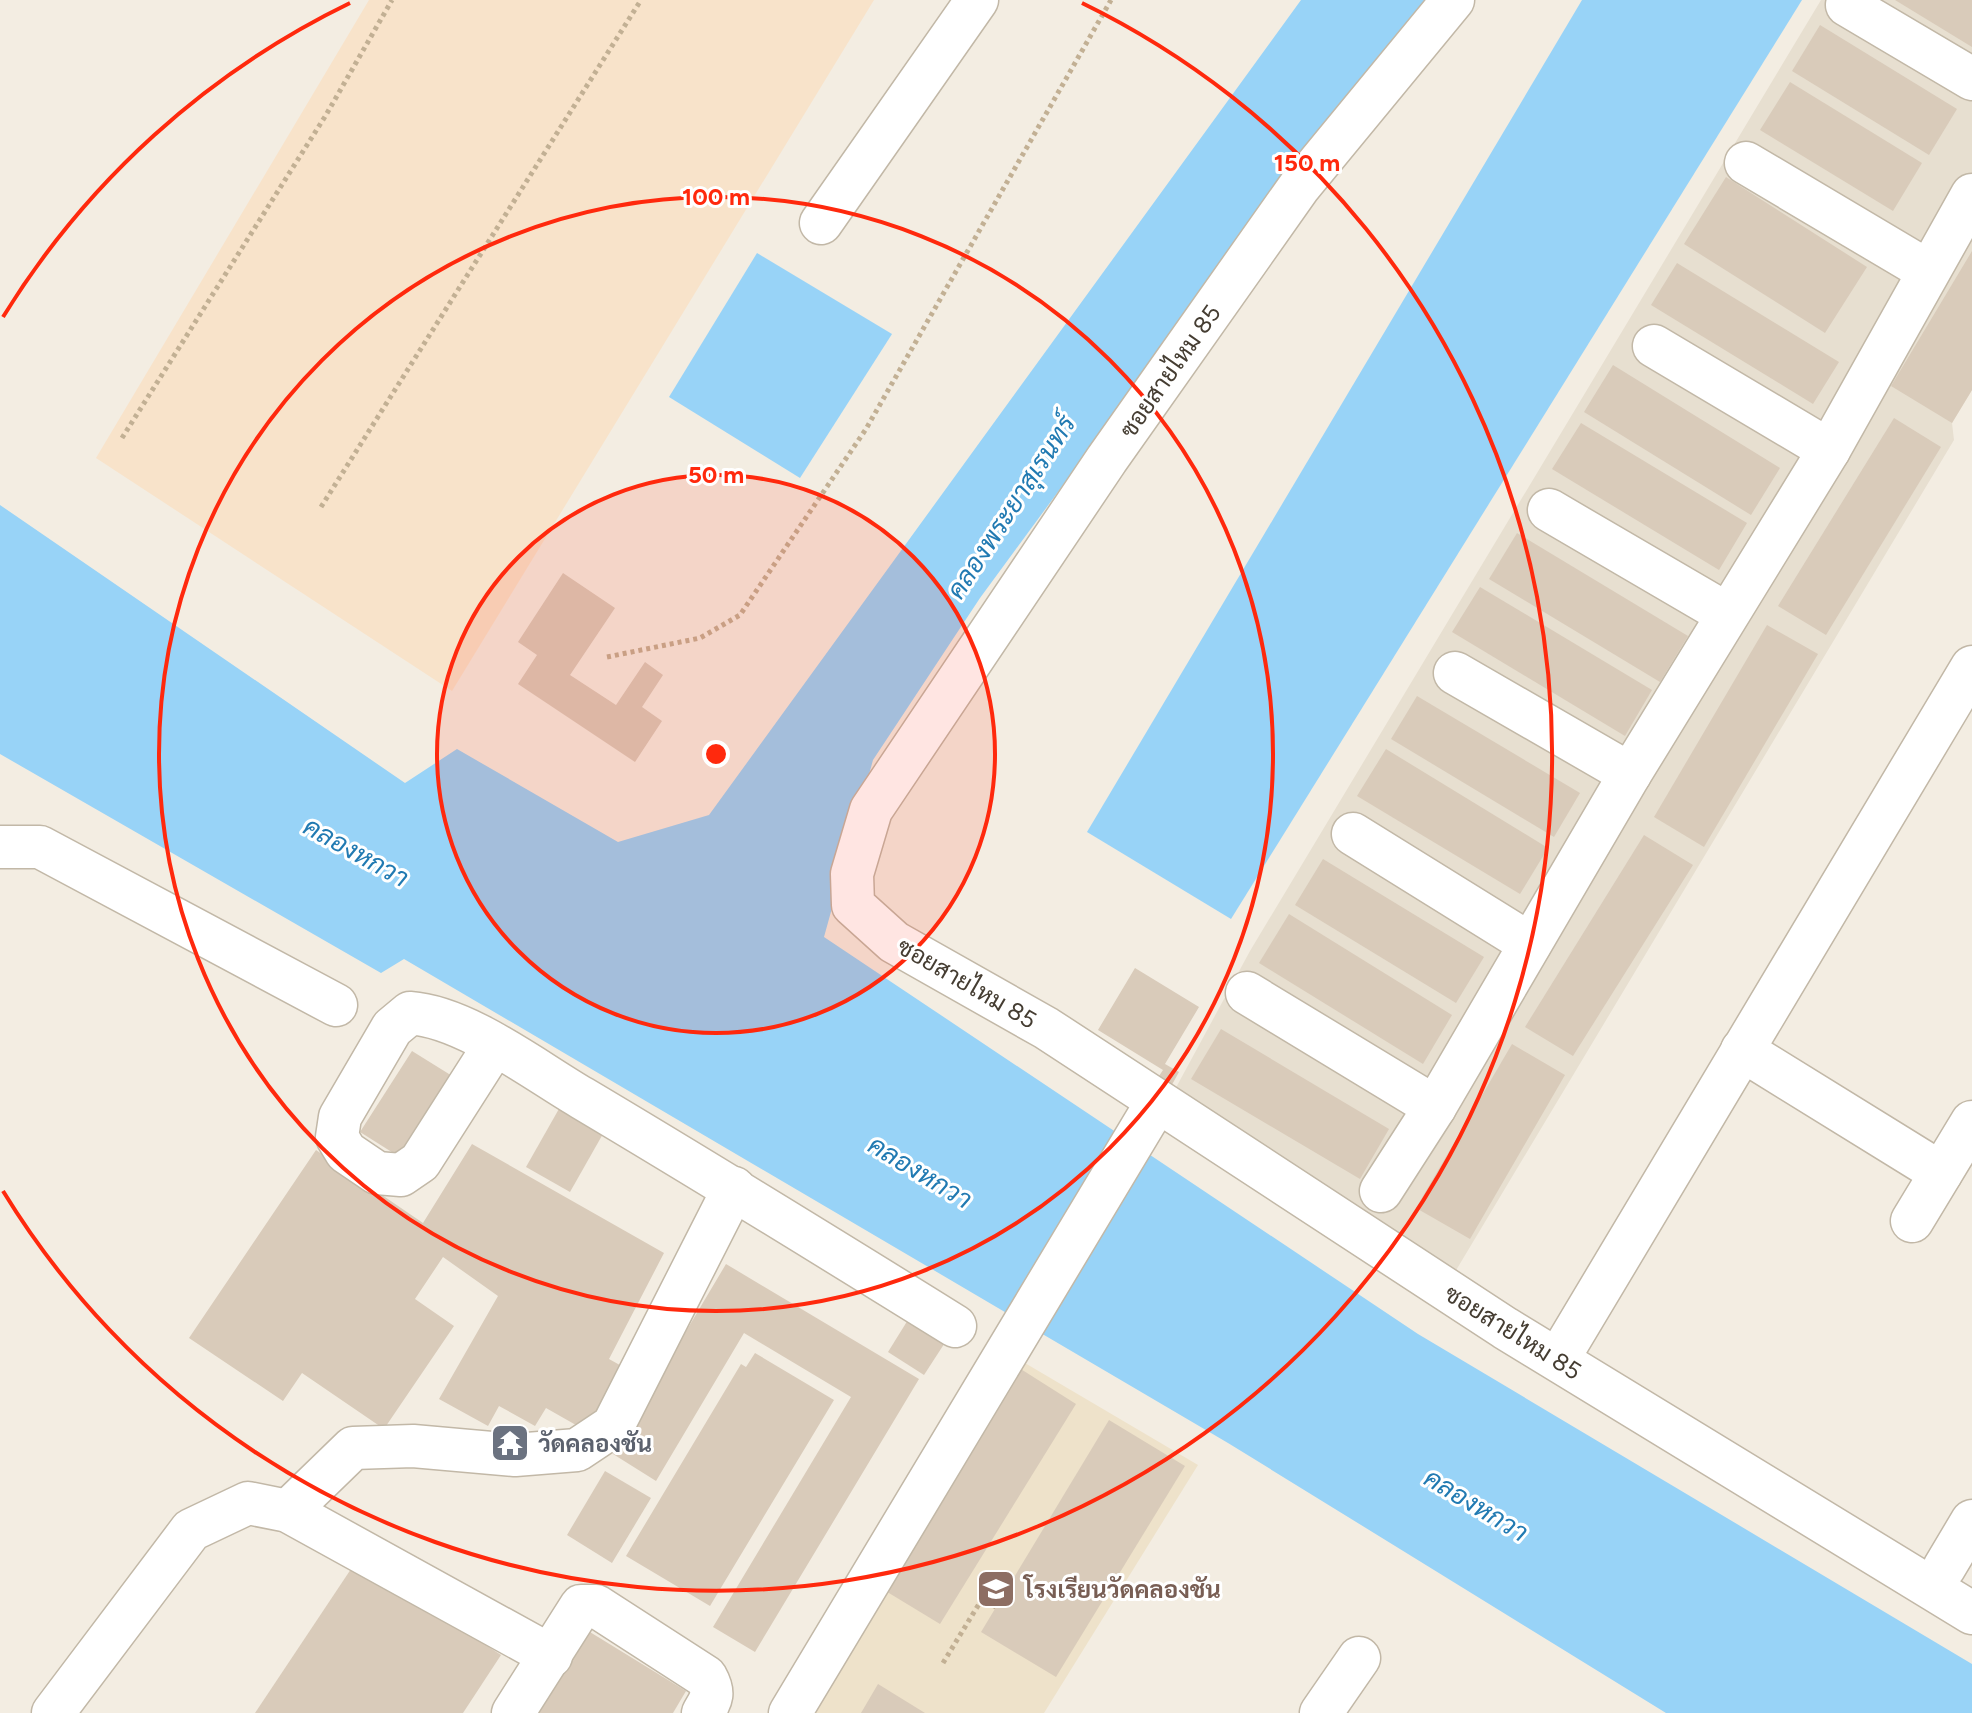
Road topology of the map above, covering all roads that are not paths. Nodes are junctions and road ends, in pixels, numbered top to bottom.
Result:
1 (977, 0) edge
2 (1453, 0) edge
3 (1847, 5) dead end
4 (1972, 79) edge
5 (1746, 163) dead end
6 (1972, 195) edge
7 (821, 223) dead end
8 (1928, 271) junction
9 (1654, 346) dead end
10 (1829, 450) junction
11 (1549, 510) dead end
12 (1727, 614) junction
13 (1972, 667) edge
14 (1455, 673) dead end
15 (1630, 774) junction
16 (1353, 834) dead end
17 (0, 847) edge
18 (1530, 944) junction
19 (1247, 993) dead end
20 (336, 1005) dead end
21 (494, 1046) dead end
22 (1742, 1050) junction
23 (1435, 1107) junction
24 (1149, 1115) junction
25 (1972, 1122) edge
26 (1941, 1173) junction
27 (734, 1188) junction
28 (1381, 1191) dead end
29 (1912, 1221) dead end
30 (955, 1326) dead end
31 (1567, 1344) dead end
32 (288, 1511) junction
33 (1972, 1521) edge
34 (1944, 1568) dead end
35 (1972, 1613) edge
36 (551, 1656) junction
37 (1359, 1658) dead end
38 (53, 1713) edge
39 (513, 1713) edge
40 (703, 1713) edge
41 (790, 1713) edge
42 (1321, 1713) edge

1 - 7 street
2 - 24 street, ซอยสายไหม 85
3 - 4 street
5 - 8 street
6 - 8 street
8 - 10 street
9 - 10 street
10 - 12 street
11 - 12 street
12 - 15 street
13 - 22 street
14 - 15 street
15 - 18 street
16 - 18 street
17 - 20 street
18 - 23 street
19 - 23 street
21 - 27 street
22 - 26 street
22 - 31 street
23 - 28 street
24 - 35 street, ซอยสายไหม 85
24 - 41 street
25 - 26 street
26 - 29 street
27 - 30 street
27 - 32 street
32 - 36 street
32 - 38 street
33 - 34 street
36 - 39 street
36 - 40 street
37 - 42 street

